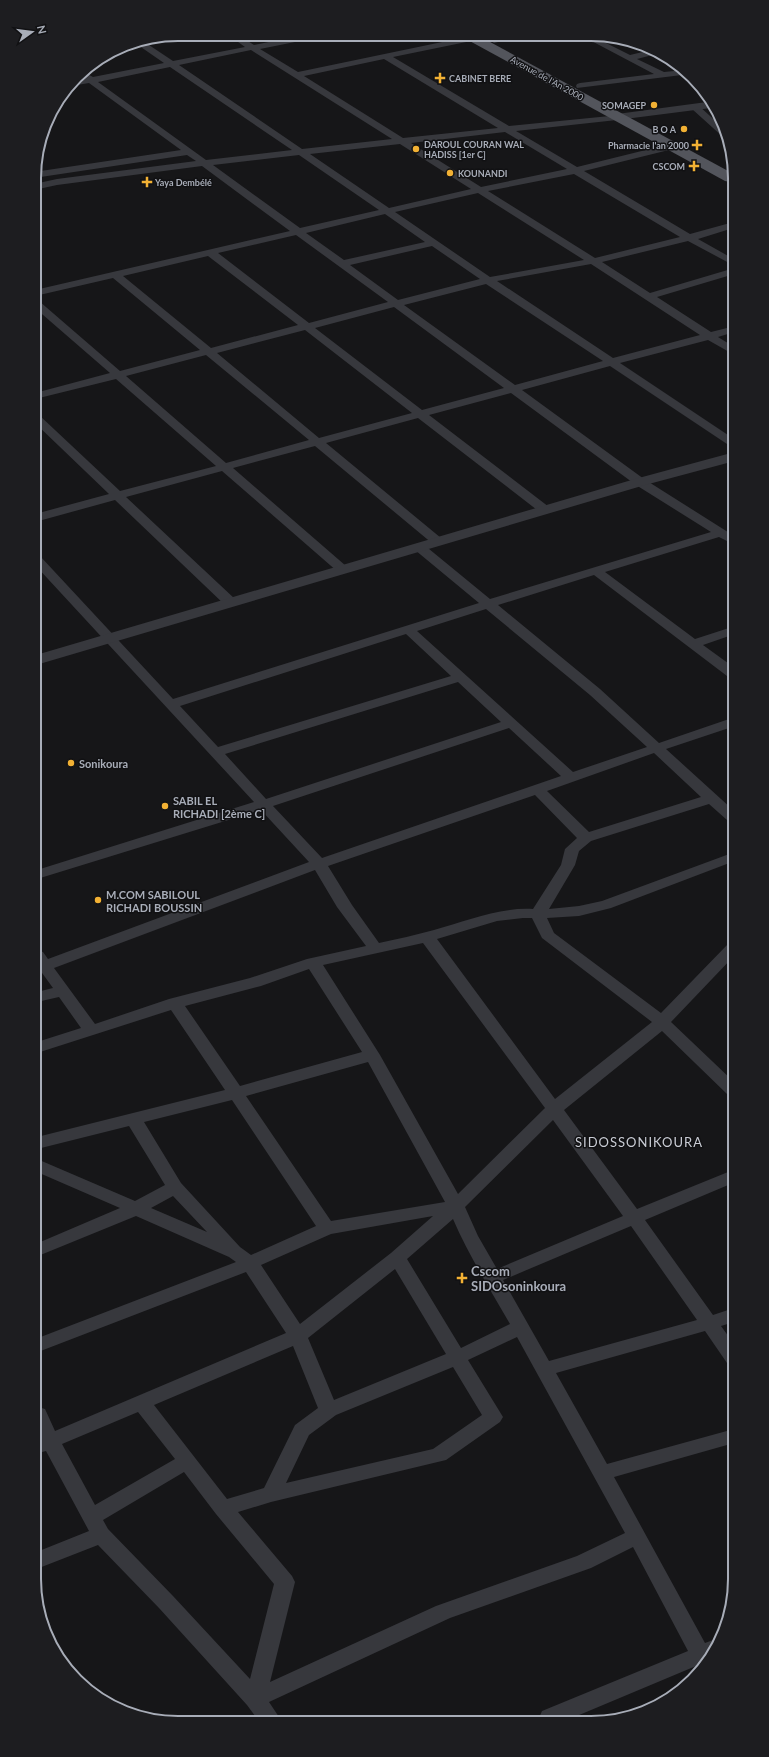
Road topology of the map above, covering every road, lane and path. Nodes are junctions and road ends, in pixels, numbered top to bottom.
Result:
1 (242, 41) edge
2 (286, 41) edge
3 (462, 41) edge
4 (488, 41) edge
5 (489, 41) edge
6 (598, 41) edge
7 (144, 46) edge
8 (252, 48) junction
9 (648, 54) edge
10 (386, 57) junction
11 (629, 58) junction
12 (170, 64) junction
13 (679, 73) edge
14 (663, 75) junction
15 (86, 76) edge
16 (296, 76) junction
17 (91, 80) junction
18 (80, 83) edge
19 (580, 86) junction
20 (707, 105) edge
21 (695, 107) junction
22 (624, 116) junction
23 (719, 128) edge
24 (509, 130) junction
25 (400, 141) junction
26 (674, 146) junction
27 (189, 152) junction
28 (301, 153) junction
29 (204, 163) junction
30 (727, 167) edge
31 (41, 168) edge
32 (578, 170) junction
33 (48, 173) junction
34 (41, 174) edge
35 (728, 177) edge
36 (41, 185) edge
37 (478, 190) junction
38 (388, 212) junction
39 (728, 227) edge
40 (299, 232) junction
41 (689, 238) junction
42 (434, 243) junction
43 (210, 252) junction
44 (728, 260) edge
45 (593, 261) junction
46 (342, 264) junction
47 (728, 273) edge
48 (115, 274) junction
49 (488, 280) junction
50 (41, 292) edge
51 (647, 297) junction
52 (396, 304) junction
53 (41, 308) edge
54 (306, 327) junction
55 (728, 331) edge
56 (708, 336) junction
57 (728, 348) edge
58 (208, 352) junction
59 (611, 363) junction
60 (117, 375) junction
61 (515, 389) junction
62 (41, 394) edge
63 (421, 414) junction
64 (41, 423) edge
65 (728, 440) edge
66 (318, 442) junction
67 (728, 458) edge
68 (224, 467) junction
69 (640, 482) junction
70 (119, 496) junction
71 (545, 510) junction
72 (41, 516) edge
73 (727, 536) edge
74 (437, 541) junction
75 (419, 546) junction
76 (41, 564) edge
77 (342, 569) junction
78 (596, 571) junction
79 (230, 602) junction
80 (488, 604) junction
81 (408, 629) junction
82 (728, 632) edge
83 (109, 638) junction
84 (694, 644) junction
85 (41, 658) edge
86 (728, 670) edge
87 (461, 678) junction
88 (171, 704) junction
89 (511, 723) junction
90 (728, 723) edge
91 (657, 748) junction
92 (216, 752) junction
93 (571, 778) junction
94 (538, 790) junction
95 (712, 798) junction
96 (264, 804) junction
97 (728, 813) edge
98 (586, 838) junction
99 (728, 859) edge
100 (319, 864) junction
101 (41, 873) edge
102 (538, 914) junction
103 (428, 937) junction
104 (376, 949) junction
105 (728, 952) edge
106 (41, 961) edge
107 (313, 962) junction
108 (63, 991) junction
109 (41, 996) edge
110 (175, 1003) junction
111 (662, 1022) junction
112 (91, 1030) junction
113 (41, 1047) edge
114 (372, 1055) junction
115 (728, 1085) edge
116 (236, 1094) junction
117 (554, 1109) junction
118 (133, 1118) junction
119 (41, 1143) edge
120 (41, 1166) edge
121 (728, 1178) edge
122 (175, 1188) junction
123 (456, 1206) junction
124 (137, 1208) junction
125 (635, 1218) junction
126 (327, 1228) junction
127 (41, 1249) edge
128 (235, 1252) junction
129 (397, 1258) junction
130 (250, 1263) junction
131 (492, 1278) junction
132 (728, 1317) edge
133 (710, 1324) junction
134 (521, 1327) junction
135 (298, 1336) junction
136 (41, 1344) edge
137 (728, 1350) edge
138 (458, 1357) junction
139 (544, 1369) junction
140 (142, 1403) junction
141 (329, 1410) junction
142 (41, 1428) edge
143 (728, 1438) edge
144 (44, 1443) edge
145 (188, 1461) junction
146 (602, 1473) junction
147 (271, 1494) junction
148 (223, 1508) junction
149 (91, 1517) junction
150 (101, 1535) junction
151 (637, 1536) junction
152 (41, 1559) edge
153 (706, 1654) edge
154 (703, 1658) edge
155 (255, 1699) junction
156 (267, 1716) edge
157 (555, 1716) edge

1 - 8 street
2 - 8 street
3 - 10 street
4 - 22 main road, Avenue de l'An 2000
5 - 19 main road, Avenue de l'An 2000
6 - 11 street
7 - 12 street
8 - 12 street
8 - 16 street
9 - 11 street
10 - 16 street
10 - 24 street
11 - 14 street
12 - 17 street
12 - 28 street
13 - 14 street
14 - 19 street
15 - 17 street
16 - 25 street
17 - 18 street
17 - 27 street
19 - 22 main road, Avenue de l'An 2000
20 - 21 street
21 - 22 street
21 - 23 street
22 - 24 street
22 - 26 main road, Avenue de l'An 2000
22 - 30 main road, Avenue de l'An 2000
24 - 25 street
24 - 32 street
25 - 28 street
25 - 37 street
26 - 32 street
26 - 35 main road, Avenue de l'An 2000
27 - 29 street
27 - 33 street
28 - 29 street
28 - 38 street
29 - 36 street
29 - 40 street
31 - 33 street
32 - 37 street
32 - 41 street
33 - 34 street
37 - 38 street
37 - 45 street
38 - 40 street
38 - 42 street
39 - 41 street
40 - 43 street
40 - 46 street
41 - 44 street
41 - 45 street
42 - 46 street
42 - 49 street
43 - 48 street
43 - 54 street
45 - 49 street
45 - 51 street
46 - 52 street
47 - 51 street
48 - 50 street
48 - 58 street
49 - 52 street
49 - 59 street
51 - 56 street
52 - 54 street
52 - 61 street
53 - 60 street
54 - 58 street
54 - 63 street
55 - 56 street
56 - 57 street
56 - 59 street
58 - 60 street
58 - 66 street
59 - 61 street
59 - 65 street
60 - 62 street
60 - 68 street
61 - 63 street
61 - 69 street
63 - 66 street
63 - 71 street
64 - 70 street
66 - 68 street
66 - 74 street
67 - 69 street
68 - 70 street
68 - 77 street
69 - 71 street
69 - 73 street
70 - 72 street
70 - 79 street
71 - 74 street
73 - 78 street
74 - 75 street
75 - 77 street
75 - 80 street
76 - 83 street
77 - 79 street
78 - 80 street
78 - 84 street
79 - 83 street
80 - 81 street
80 - 91 street
81 - 87 street
81 - 88 street
82 - 84 street
83 - 85 street
83 - 88 street
84 - 86 street
87 - 89 street
87 - 92 street
88 - 92 street
89 - 93 street
89 - 96 street
90 - 91 street
91 - 93 street
91 - 95 street
92 - 96 street
93 - 94 street
94 - 98 street
94 - 100 street
95 - 97 street
95 - 98 street
96 - 100 street
96 - 101 street
98 - 102 street
99 - 102 street
100 - 104 street
100 - 106 street
102 - 103 street
102 - 111 street
103 - 104 street
103 - 117 street
104 - 107 street
105 - 111 street
106 - 108 street
107 - 110 street
107 - 114 street
108 - 109 street
108 - 112 street
110 - 112 street
110 - 116 street
111 - 115 street
111 - 117 street
112 - 113 street
114 - 116 street
114 - 123 street
116 - 118 street
116 - 126 street
117 - 123 street
117 - 125 street
118 - 119 street
118 - 122 street
120 - 124 street
121 - 125 street
122 - 124 street
122 - 128 street
123 - 126 street
123 - 129 street
123 - 131 street
124 - 127 street
124 - 128 street
125 - 131 street
125 - 133 street
126 - 130 street
128 - 130 street
129 - 135 street
129 - 138 street
130 - 135 street
130 - 136 street
131 - 134 street
132 - 133 street
133 - 137 street
133 - 139 street
134 - 138 street
134 - 139 street
135 - 140 street
135 - 141 street
138 - 141 street
138 - 147 street
139 - 146 street
140 - 144 street
140 - 145 street
141 - 147 street
142 - 144 street
143 - 146 street
144 - 149 street
145 - 148 street
145 - 149 street
146 - 151 street
147 - 148 street
148 - 155 street
149 - 150 street
150 - 152 street
150 - 155 street
151 - 153 street
151 - 155 street
154 - 157 street
155 - 156 street

